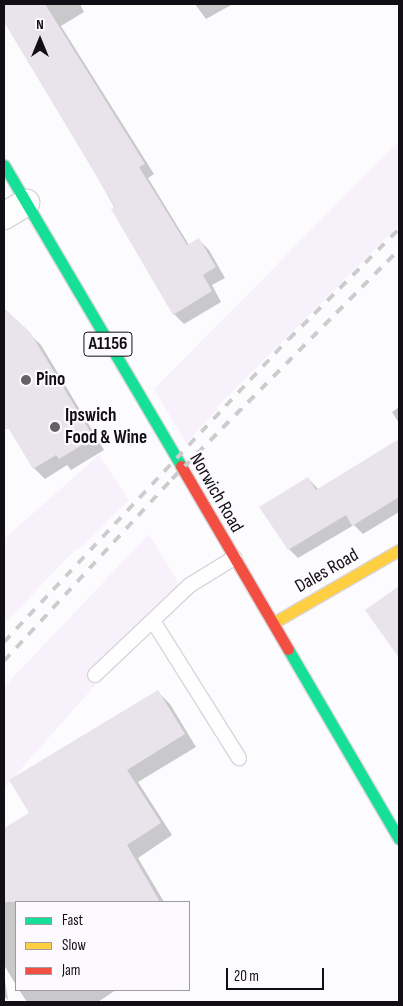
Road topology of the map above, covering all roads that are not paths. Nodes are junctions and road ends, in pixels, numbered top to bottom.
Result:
1 (4, 165) edge
2 (15, 210) edge
3 (399, 550) edge
4 (234, 558) junction
5 (152, 620) junction
6 (272, 623) junction
7 (95, 675) dead end
8 (239, 758) dead end
9 (399, 839) edge

1 - 2 main road, Norwich Road / A1156
2 - 4 main road, Norwich Road / A1156
3 - 6 main road, Dales Road
4 - 5 lane
4 - 6 main road, Norwich Road / A1156
5 - 7 lane
5 - 8 lane
6 - 9 main road, Norwich Road / A1156

